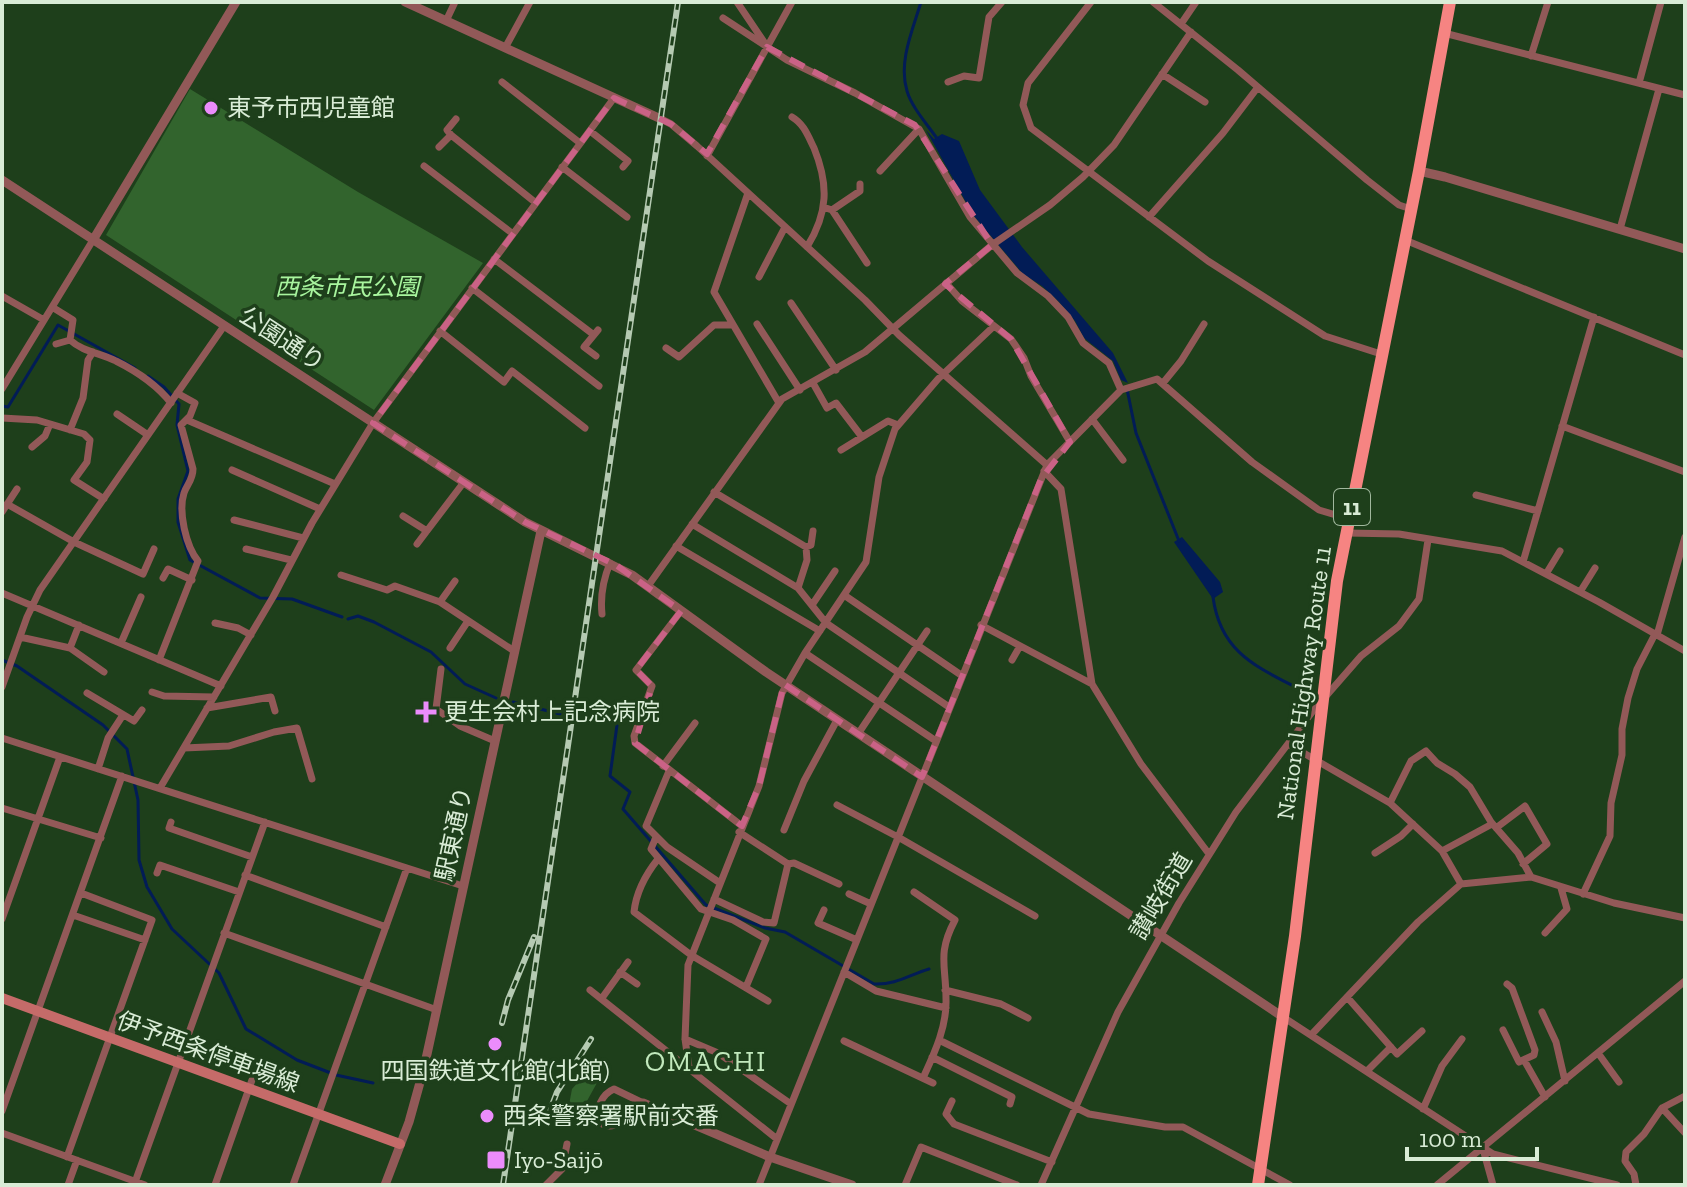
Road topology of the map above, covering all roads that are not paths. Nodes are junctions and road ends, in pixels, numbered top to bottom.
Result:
1 (236, 2) edge
2 (405, 2) edge
3 (455, 2) edge
4 (530, 2) edge
5 (737, 2) edge
6 (792, 2) edge
7 (1002, 2) edge
8 (1091, 2) edge
9 (1153, 2) edge
10 (1196, 2) edge
11 (1450, 2) edge
12 (1548, 2) edge
13 (1661, 2) edge
14 (723, 18) dead end
15 (446, 21) junction
16 (1181, 24) junction
17 (1191, 32) junction
18 (1444, 33) junction
19 (767, 47) junction
20 (505, 48) junction
21 (1531, 56) junction
22 (1162, 74) junction
23 (502, 82) dead end
24 (948, 82) dead end
25 (1639, 83) junction
26 (1258, 87) junction
27 (1659, 89) junction
28 (1685, 95) edge
29 (614, 98) junction
30 (1205, 102) dead end
31 (792, 117) dead end
32 (456, 119) dead end
33 (661, 119) joint
34 (919, 129) junction
35 (590, 131) junction
36 (451, 135) junction
37 (580, 143) junction
38 (439, 147) dead end
39 (707, 156) junction
40 (424, 166) dead end
41 (562, 167) junction
42 (623, 167) dead end
43 (880, 171) dead end
44 (1419, 171) junction
45 (1088, 172) junction
46 (2, 180) edge
47 (860, 184) dead end
48 (748, 193) junction
49 (536, 203) junction
50 (823, 207) junction
51 (1411, 209) junction
52 (832, 210) junction
53 (627, 217) dead end
54 (1149, 217) junction
55 (785, 227) junction
56 (1620, 229) junction
57 (513, 234) junction
58 (93, 240) junction
59 (1405, 240) junction
60 (994, 244) junction
61 (807, 247) junction
62 (1685, 249) edge
63 (494, 259) junction
64 (867, 263) dead end
65 (759, 277) dead end
66 (946, 283) junction
67 (472, 288) junction
68 (2, 296) edge
69 (791, 303) dead end
70 (52, 307) junction
71 (1594, 317) junction
72 (44, 320) junction
73 (757, 324) dead end
74 (1204, 324) dead end
75 (732, 325) junction
76 (224, 326) junction
77 (993, 327) junction
78 (893, 329) junction
79 (440, 331) junction
80 (70, 340) junction
81 (56, 344) dead end
82 (666, 348) dead end
83 (93, 352) junction
84 (1381, 354) junction
85 (1685, 355) edge
86 (596, 356) dead end
87 (836, 370) junction
88 (944, 374) junction
89 (813, 383) junction
90 (1163, 383) junction
91 (599, 386) dead end
92 (2, 389) edge
93 (1125, 389) junction
94 (800, 390) junction
95 (177, 393) junction
96 (171, 403) junction
97 (779, 403) junction
98 (117, 414) dead end
99 (2, 418) edge
100 (1092, 419) junction
101 (187, 420) junction
102 (373, 423) junction
103 (50, 424) junction
104 (898, 425) junction
105 (1562, 426) junction
106 (585, 428) dead end
107 (70, 430) junction
108 (148, 435) junction
109 (862, 437) junction
110 (1070, 442) junction
111 (32, 447) dead end
112 (841, 450) dead end
113 (1123, 460) dead end
114 (1046, 468) junction
115 (232, 470) dead end
116 (1685, 472) edge
117 (464, 482) junction
118 (335, 484) junction
119 (17, 489) dead end
120 (714, 492) junction
121 (1476, 495) dead end
122 (104, 499) junction
123 (7, 504) junction
124 (320, 509) junction
125 (1538, 511) junction
126 (2, 512) edge
127 (403, 516) dead end
128 (1349, 519) junction
129 (234, 520) dead end
130 (692, 524) junction
131 (427, 531) junction
132 (541, 531) junction
133 (813, 531) dead end
134 (1347, 533) junction
135 (1685, 537) edge
136 (303, 538) junction
137 (1428, 540) junction
138 (74, 542) junction
139 (417, 544) dead end
140 (676, 546) junction
141 (806, 547) junction
142 (154, 549) dead end
143 (245, 549) dead end
144 (1560, 551) dead end
145 (291, 560) junction
146 (1523, 562) junction
147 (610, 563) junction
148 (1595, 568) dead end
149 (835, 571) dead end
150 (1546, 574) junction
151 (341, 575) dead end
152 (163, 578) dead end
153 (192, 580) junction
154 (455, 581) dead end
155 (648, 586) junction
156 (798, 588) junction
157 (1580, 592) junction
158 (2, 593) edge
159 (844, 595) junction
160 (141, 597) dead end
161 (440, 602) junction
162 (812, 605) junction
163 (32, 606) junction
164 (681, 611) junction
165 (602, 614) dead end
166 (468, 621) junction
167 (215, 623) dead end
168 (826, 623) junction
169 (79, 625) junction
170 (981, 625) junction
171 (820, 631) junction
172 (927, 631) dead end
173 (251, 635) junction
174 (1656, 635) junction
175 (20, 637) junction
176 (121, 643) junction
177 (918, 645) junction
178 (1020, 646) junction
179 (70, 648) junction
180 (450, 648) dead end
181 (514, 651) junction
182 (1685, 651) edge
183 (805, 653) junction
184 (159, 660) junction
185 (1012, 660) dead end
186 (441, 669) dead end
187 (104, 672) dead end
188 (899, 673) junction
189 (961, 675) junction
190 (1092, 684) junction
191 (221, 686) junction
192 (787, 686) junction
193 (2, 687) edge
194 (152, 692) dead end
195 (87, 694) dead end
196 (214, 697) junction
197 (1321, 702) junction
198 (879, 703) junction
199 (949, 707) junction
200 (207, 708) junction
201 (142, 710) dead end
202 (275, 711) dead end
203 (123, 715) junction
204 (837, 720) junction
205 (695, 723) dead end
206 (858, 734) junction
207 (2, 738) edge
208 (495, 741) junction
209 (936, 741) junction
210 (1288, 744) junction
211 (184, 748) junction
212 (60, 757) junction
213 (1315, 759) junction
214 (98, 769) junction
215 (666, 769) junction
216 (122, 776) junction
217 (922, 777) junction
218 (312, 779) dead end
219 (160, 788) junction
220 (1390, 803) junction
221 (837, 805) dead end
222 (2, 808) edge
223 (38, 819) junction
224 (171, 822) dead end
225 (265, 822) junction
226 (1413, 824) junction
227 (1494, 826) junction
228 (741, 829) junction
229 (784, 830) dead end
230 (898, 837) junction
231 (101, 838) junction
232 (656, 838) junction
233 (1442, 851) junction
234 (1375, 853) dead end
235 (1209, 854) junction
236 (252, 857) junction
237 (658, 859) junction
238 (788, 864) junction
239 (1523, 864) junction
240 (407, 868) junction
241 (157, 873) dead end
242 (245, 875) junction
243 (1531, 877) junction
244 (720, 883) junction
245 (839, 884) dead end
246 (1461, 884) junction
247 (463, 886) junction
248 (1561, 888) junction
249 (239, 892) junction
250 (914, 892) dead end
251 (81, 893) junction
252 (849, 894) dead end
253 (1583, 894) junction
254 (871, 904) junction
255 (711, 906) junction
256 (824, 910) dead end
257 (73, 915) junction
258 (1035, 916) dead end
259 (1685, 918) edge
260 (2, 919) edge
261 (386, 927) junction
262 (224, 933) junction
263 (1545, 933) dead end
264 (1160, 937) junction
265 (145, 940) junction
266 (857, 940) junction
267 (691, 955) junction
268 (628, 962) dead end
269 (846, 968) junction
270 (620, 972) junction
271 (1685, 981) edge
272 (366, 983) junction
273 (637, 984) dead end
274 (1507, 984) dead end
275 (746, 987) junction
276 (590, 990) dead end
277 (945, 990) junction
278 (1347, 997) junction
279 (2, 998) edge
280 (602, 998) junction
281 (768, 1001) dead end
282 (946, 1008) junction
283 (437, 1010) junction
284 (38, 1012) junction
285 (1542, 1012) dead end
286 (1283, 1017) junction
287 (1028, 1018) dead end
288 (1503, 1030) dead end
289 (1422, 1031) dead end
290 (1312, 1034) junction
291 (109, 1038) junction
292 (685, 1039) junction
293 (1462, 1039) dead end
294 (939, 1040) junction
295 (844, 1041) dead end
296 (1391, 1047) junction
297 (1598, 1053) junction
298 (932, 1057) junction
299 (1524, 1060) junction
300 (177, 1063) junction
301 (689, 1067) junction
302 (1367, 1071) junction
303 (923, 1078) junction
304 (1565, 1081) junction
305 (1619, 1082) dead end
306 (933, 1083) dead end
307 (251, 1084) junction
308 (620, 1091) junction
309 (1685, 1096) edge
310 (1545, 1097) junction
311 (952, 1101) dead end
312 (643, 1103) junction
313 (791, 1104) junction
314 (1010, 1104) dead end
315 (1076, 1108) junction
316 (1662, 1108) junction
317 (1423, 1109) junction
318 (629, 1110) junction
319 (2, 1111) edge
320 (318, 1114) junction
321 (2, 1133) edge
322 (1685, 1133) edge
323 (777, 1139) junction
324 (400, 1144) junction
325 (567, 1144) dead end
326 (1483, 1149) junction
327 (67, 1157) junction
328 (770, 1157) junction
329 (77, 1160) junction
330 (1052, 1162) junction
331 (1260, 1171) junction
332 (1582, 1181) edge
333 (134, 1183) edge
334 (68, 1185) edge
335 (145, 1185) edge
336 (215, 1185) edge
337 (293, 1185) edge
338 (385, 1185) edge
339 (546, 1185) edge
340 (759, 1185) edge
341 (852, 1185) edge
342 (905, 1185) edge
343 (1017, 1185) edge
344 (1041, 1185) edge
345 (1258, 1185) edge
346 (1290, 1185) edge
347 (1437, 1185) edge
348 (1493, 1185) edge
349 (1617, 1185) edge
350 (1636, 1185) edge

1 - 58 street
2 - 15 street
3 - 15 street
4 - 20 street
5 - 19 street
6 - 19 street
7 - 24 street
8 - 45 street
9 - 16 street
10 - 16 street
11 - 18 highway, National Highway Route 11 / 11
12 - 21 street
13 - 25 street
14 - 19 street
15 - 20 street
16 - 17 street
17 - 22 street
17 - 26 street
18 - 21 street
18 - 44 highway, National Highway Route 11 / 11
19 - 34 street
19 - 39 street
20 - 29 street
21 - 25 street
22 - 30 street
22 - 45 street
23 - 37 street
25 - 27 street
26 - 51 street
26 - 54 street
27 - 28 street
27 - 56 street
29 - 33 street
29 - 35 street
31 - 50 street
32 - 36 street
33 - 39 street
34 - 43 street
34 - 60 street
35 - 37 street
35 - 42 street
36 - 38 street
36 - 49 street
37 - 41 street
39 - 48 street
40 - 57 street
41 - 49 street
41 - 53 street
44 - 51 highway, National Highway Route 11 / 11
44 - 56 street
45 - 54 street
45 - 60 street
46 - 58 street, 公園通り
47 - 52 street
48 - 55 street
48 - 75 street
49 - 57 street
50 - 52 street
50 - 61 street
51 - 59 highway, National Highway Route 11 / 11
52 - 64 street
54 - 84 street
55 - 61 street
55 - 65 street
56 - 62 street
57 - 63 street
58 - 70 street
58 - 76 street, 公園通り
59 - 71 street
59 - 84 highway, National Highway Route 11 / 11
60 - 66 street
60 - 93 street
61 - 78 street
63 - 67 street
63 - 86 street
66 - 77 street
66 - 78 street
67 - 79 street
67 - 91 street
68 - 72 street
69 - 87 street
70 - 72 street
70 - 80 street
71 - 85 street
71 - 105 street
72 - 92 street
73 - 94 street
74 - 90 street
75 - 82 street
75 - 97 street
76 - 95 street
76 - 102 street, 公園通り
77 - 88 street
77 - 110 street
78 - 87 street
78 - 88 street
79 - 102 street
79 - 106 street
80 - 81 street
80 - 83 street
83 - 96 street
83 - 107 street
84 - 128 highway, National Highway Route 11 / 11
87 - 89 street
88 - 104 street
88 - 114 street
89 - 94 street
89 - 109 street
90 - 93 street
90 - 128 street
93 - 100 street
94 - 97 street
95 - 96 street
95 - 101 street
96 - 108 street
97 - 120 street
98 - 108 street
99 - 103 street
100 - 110 street
100 - 113 street
101 - 118 street
101 - 153 street
102 - 117 street, 公園通り
102 - 118 street
103 - 107 street
103 - 111 street
104 - 109 street
104 - 159 street
105 - 116 street
105 - 125 street
107 - 122 street
108 - 122 street
109 - 112 street
110 - 114 street
114 - 170 street
114 - 190 street
115 - 124 street
117 - 131 street
117 - 132 street, 公園通り
118 - 124 street
119 - 123 street
120 - 130 street
120 - 141 street
121 - 125 street
122 - 138 street
123 - 126 street
123 - 138 street
124 - 136 street
125 - 146 street
127 - 131 street
128 - 134 highway, National Highway Route 11 / 11
129 - 136 street
130 - 140 street
130 - 156 street
131 - 139 street
132 - 147 street, 公園通り
132 - 181 street, 駅東通り
133 - 141 street
134 - 137 street
134 - 197 highway, National Highway Route 11 / 11
135 - 174 street
136 - 145 street
137 - 146 street
137 - 197 street, 讃岐街道
138 - 142 street
138 - 163 street
140 - 155 street
140 - 171 street
141 - 156 street
143 - 145 street
144 - 150 street
145 - 173 street
146 - 150 street
147 - 155 street, 公園通り
147 - 165 street
148 - 157 street
149 - 162 street
150 - 157 street
151 - 161 street
152 - 153 street
153 - 184 street
154 - 161 street
155 - 164 street, 公園通り
156 - 162 street
157 - 174 street
158 - 163 street
159 - 168 street
159 - 177 street
160 - 176 street
161 - 166 street
162 - 168 street
163 - 169 street
163 - 175 street
164 - 192 street, 公園通り
164 - 215 street
166 - 180 street
166 - 181 street
167 - 173 street
168 - 171 street
168 - 188 street
169 - 176 street
169 - 179 street
170 - 178 street
170 - 189 street
171 - 183 street
172 - 177 street
173 - 191 street
174 - 182 street
174 - 253 street
175 - 179 street
175 - 193 street
176 - 184 street
177 - 188 street
177 - 189 street
178 - 185 street
178 - 190 street
179 - 187 street
181 - 208 street, 駅東通り
183 - 192 street
183 - 198 street
184 - 191 street
186 - 208 street
188 - 198 street
188 - 199 street
189 - 199 street
190 - 235 street
191 - 196 street
192 - 204 street, 公園通り
192 - 228 street
194 - 196 street
195 - 203 street
196 - 200 street
197 - 210 street, 讃岐街道
197 - 213 highway, National Highway Route 11 / 11
198 - 206 street
198 - 209 street
199 - 209 street
200 - 202 street
200 - 211 street
201 - 203 street
203 - 214 street
204 - 206 street, 公園通り
204 - 229 street
205 - 215 street
206 - 217 street, 公園通り
207 - 212 street
208 - 247 street, 駅東通り
209 - 217 street
210 - 213 street
210 - 235 street, 讃岐街道
211 - 218 street
211 - 219 street
212 - 214 street
212 - 223 street
213 - 220 street
213 - 286 highway, National Highway Route 11 / 11
214 - 216 street
215 - 228 street
215 - 232 street
216 - 219 street
216 - 231 street
217 - 230 street
217 - 264 street, 公園通り
219 - 225 street
220 - 226 street
220 - 227 street
221 - 230 street
222 - 223 street
223 - 231 street
223 - 260 street
224 - 236 street
225 - 236 street
225 - 240 street
226 - 233 street
226 - 234 street
227 - 233 street
227 - 239 street
227 - 239 street
228 - 238 street
228 - 244 street
230 - 254 street
230 - 258 street
231 - 251 street
232 - 237 street
232 - 244 street
233 - 246 street
235 - 264 street, 讃岐街道
236 - 242 street
237 - 255 street
237 - 267 street
238 - 245 street
238 - 255 street
239 - 243 street
240 - 247 street
240 - 261 street
241 - 249 street
242 - 249 street
242 - 261 street
243 - 246 street
243 - 248 street
244 - 255 street
246 - 278 street
247 - 283 street, 駅東通り
248 - 253 street
248 - 263 street
249 - 262 street
250 - 277 street
251 - 257 street
251 - 265 street
252 - 254 street
253 - 259 street
254 - 266 street
255 - 267 street
255 - 275 street
256 - 266 street
257 - 265 street
257 - 284 street
261 - 272 street
262 - 272 street
262 - 300 street
264 - 286 street, 公園通り
264 - 315 street, 讃岐街道
265 - 291 street
266 - 269 street
267 - 275 street
267 - 292 street
268 - 270 street
269 - 282 street
269 - 313 street
270 - 273 street
270 - 280 street
271 - 297 street
272 - 283 street
272 - 320 street
274 - 299 street
275 - 281 street
276 - 280 street
277 - 282 street
277 - 287 street
278 - 290 street
278 - 296 street
279 - 284 main road, 伊予西条停車場線
280 - 301 street
282 - 294 street
283 - 324 street, 駅東通り
284 - 291 main road, 伊予西条停車場線
284 - 319 street
285 - 304 street
286 - 290 street
286 - 331 highway, National Highway Route 11 / 11
288 - 299 street
289 - 296 street
290 - 302 street
291 - 300 main road, 伊予西条停車場線
291 - 327 street
292 - 301 street
292 - 313 street
293 - 317 street
294 - 298 street
294 - 315 street
295 - 303 street
296 - 302 street
297 - 304 street
297 - 305 street
298 - 303 street
298 - 314 street
299 - 310 street
300 - 307 main road, 伊予西条停車場線
300 - 333 street
301 - 323 street
302 - 317 street
303 - 306 street
304 - 310 street
307 - 320 main road, 伊予西条停車場線
307 - 336 street
308 - 312 street
308 - 318 street
308 - 318 street
309 - 316 street
310 - 326 street
311 - 330 street
312 - 318 street
312 - 328 street
313 - 323 street
315 - 330 street, 讃岐街道
315 - 331 street
316 - 322 street
316 - 350 street
317 - 326 street
320 - 324 main road, 伊予西条停車場線
320 - 337 street
321 - 327 street
323 - 328 street
324 - 338 street, 駅東通り
325 - 339 street
326 - 332 street
326 - 347 street
326 - 348 street
327 - 329 street
328 - 340 street
328 - 341 street
329 - 333 street
329 - 334 street
330 - 344 street, 讃岐街道
331 - 345 highway, National Highway Route 11 / 11
331 - 346 street
332 - 349 street
333 - 335 street
342 - 343 street

